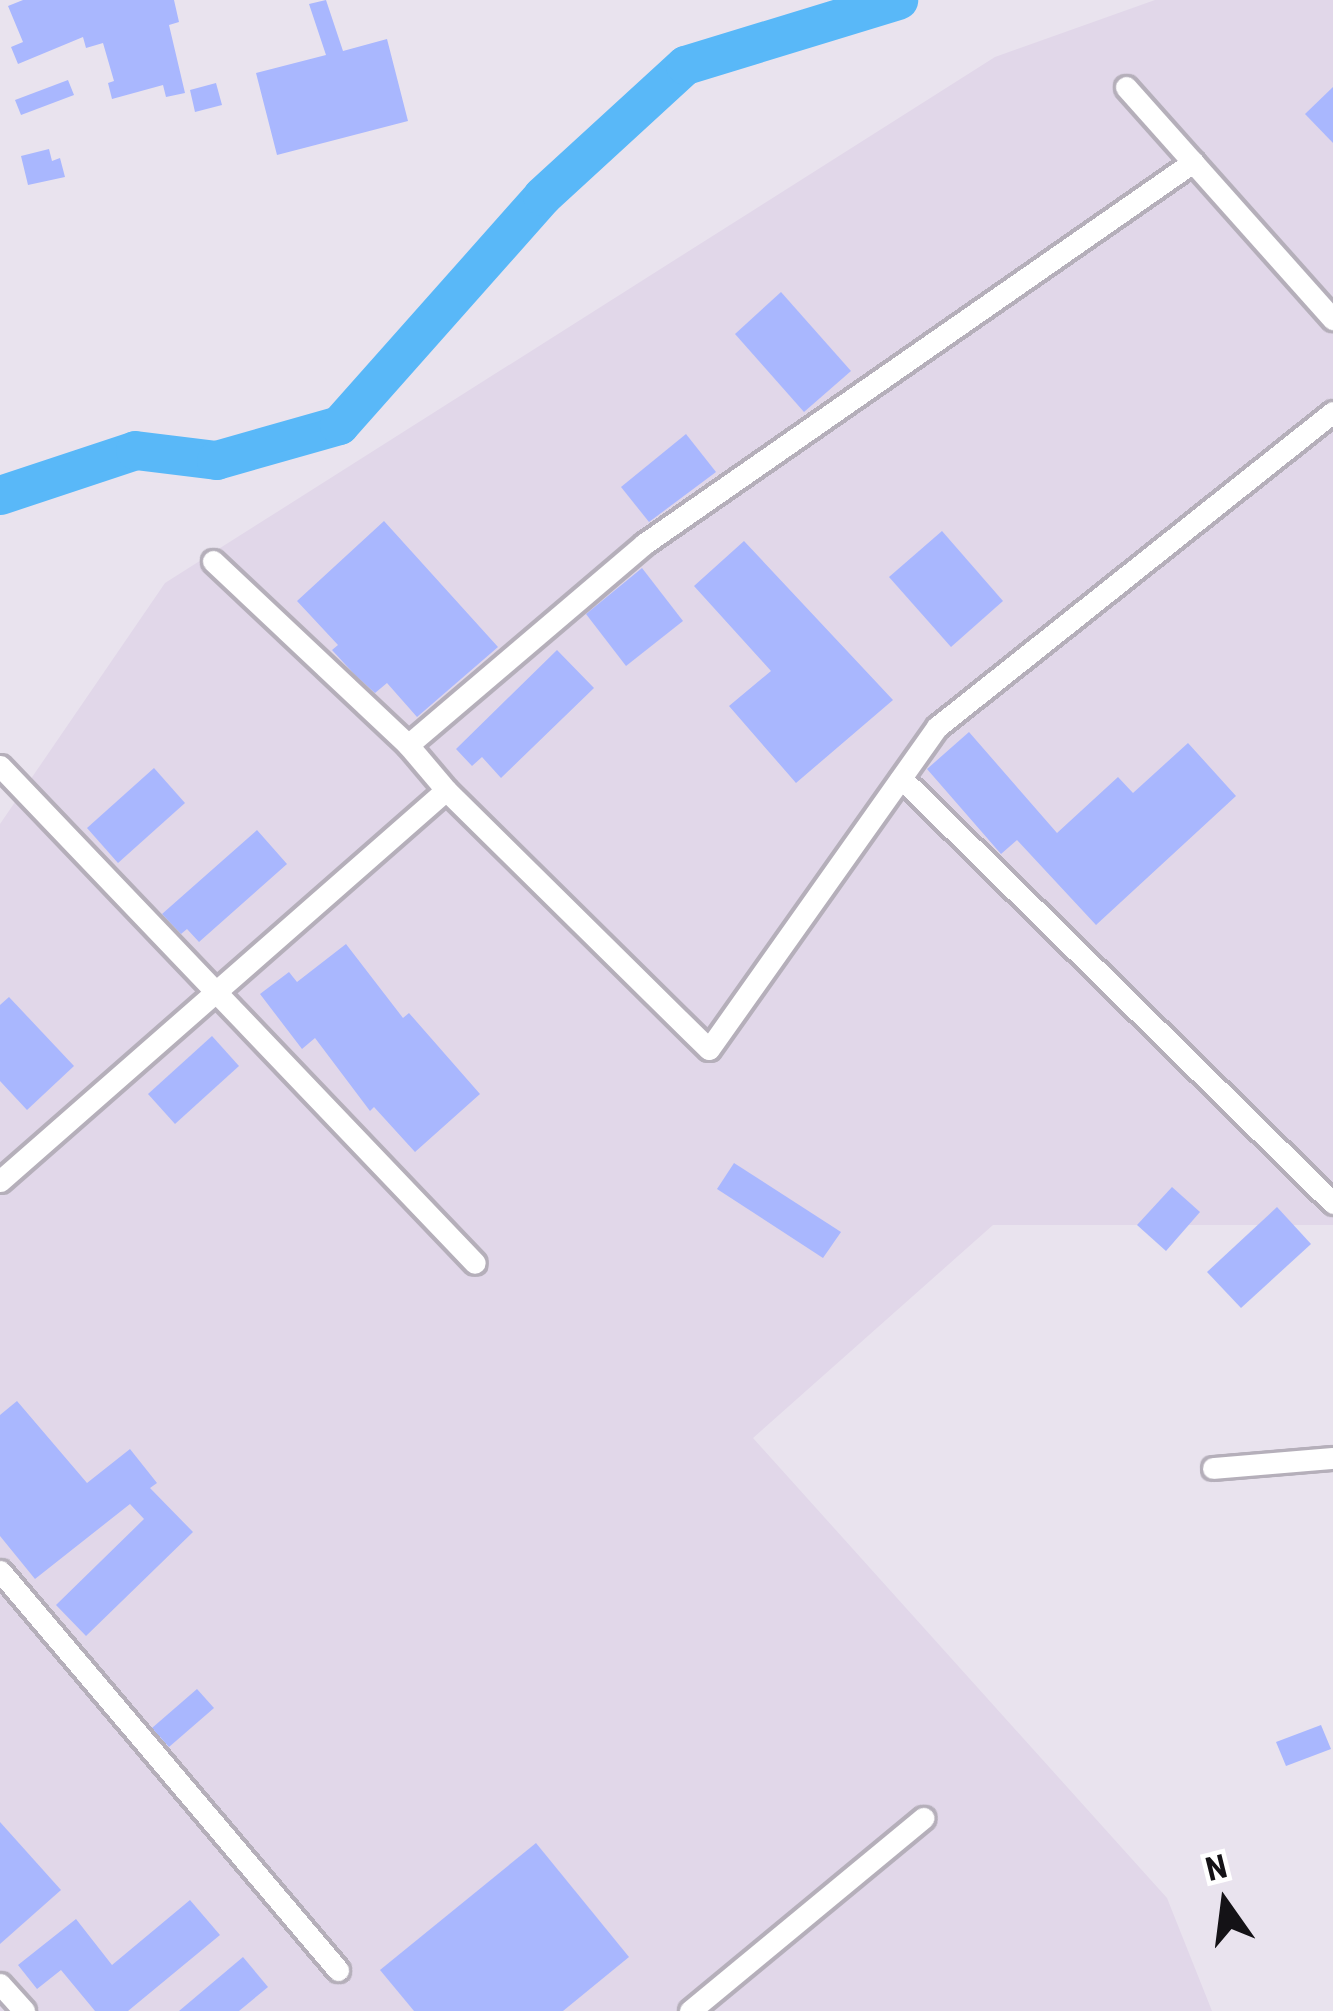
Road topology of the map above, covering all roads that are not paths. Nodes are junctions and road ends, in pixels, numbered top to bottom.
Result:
1 (1126, 87) dead end
2 (1193, 162) junction
3 (1333, 320) edge
4 (1333, 412) edge
5 (213, 561) dead end
6 (408, 745) junction
7 (0, 766) edge
8 (901, 778) junction
9 (446, 790) junction
10 (215, 992) junction
11 (0, 1181) edge
12 (1333, 1203) edge
13 (476, 1264) dead end
14 (1333, 1458) edge
15 (1213, 1468) dead end
16 (0, 1571) edge
17 (923, 1819) dead end
18 (338, 1970) dead end
19 (0, 1984) edge
20 (24, 2011) edge
21 (690, 2011) edge

1 - 2 street
2 - 3 street
2 - 6 street
4 - 8 street
5 - 6 street
6 - 9 street
7 - 10 street
8 - 9 street
8 - 12 street
9 - 10 street
10 - 11 street
10 - 13 street
14 - 15 street
16 - 18 street
17 - 21 street
19 - 20 street

